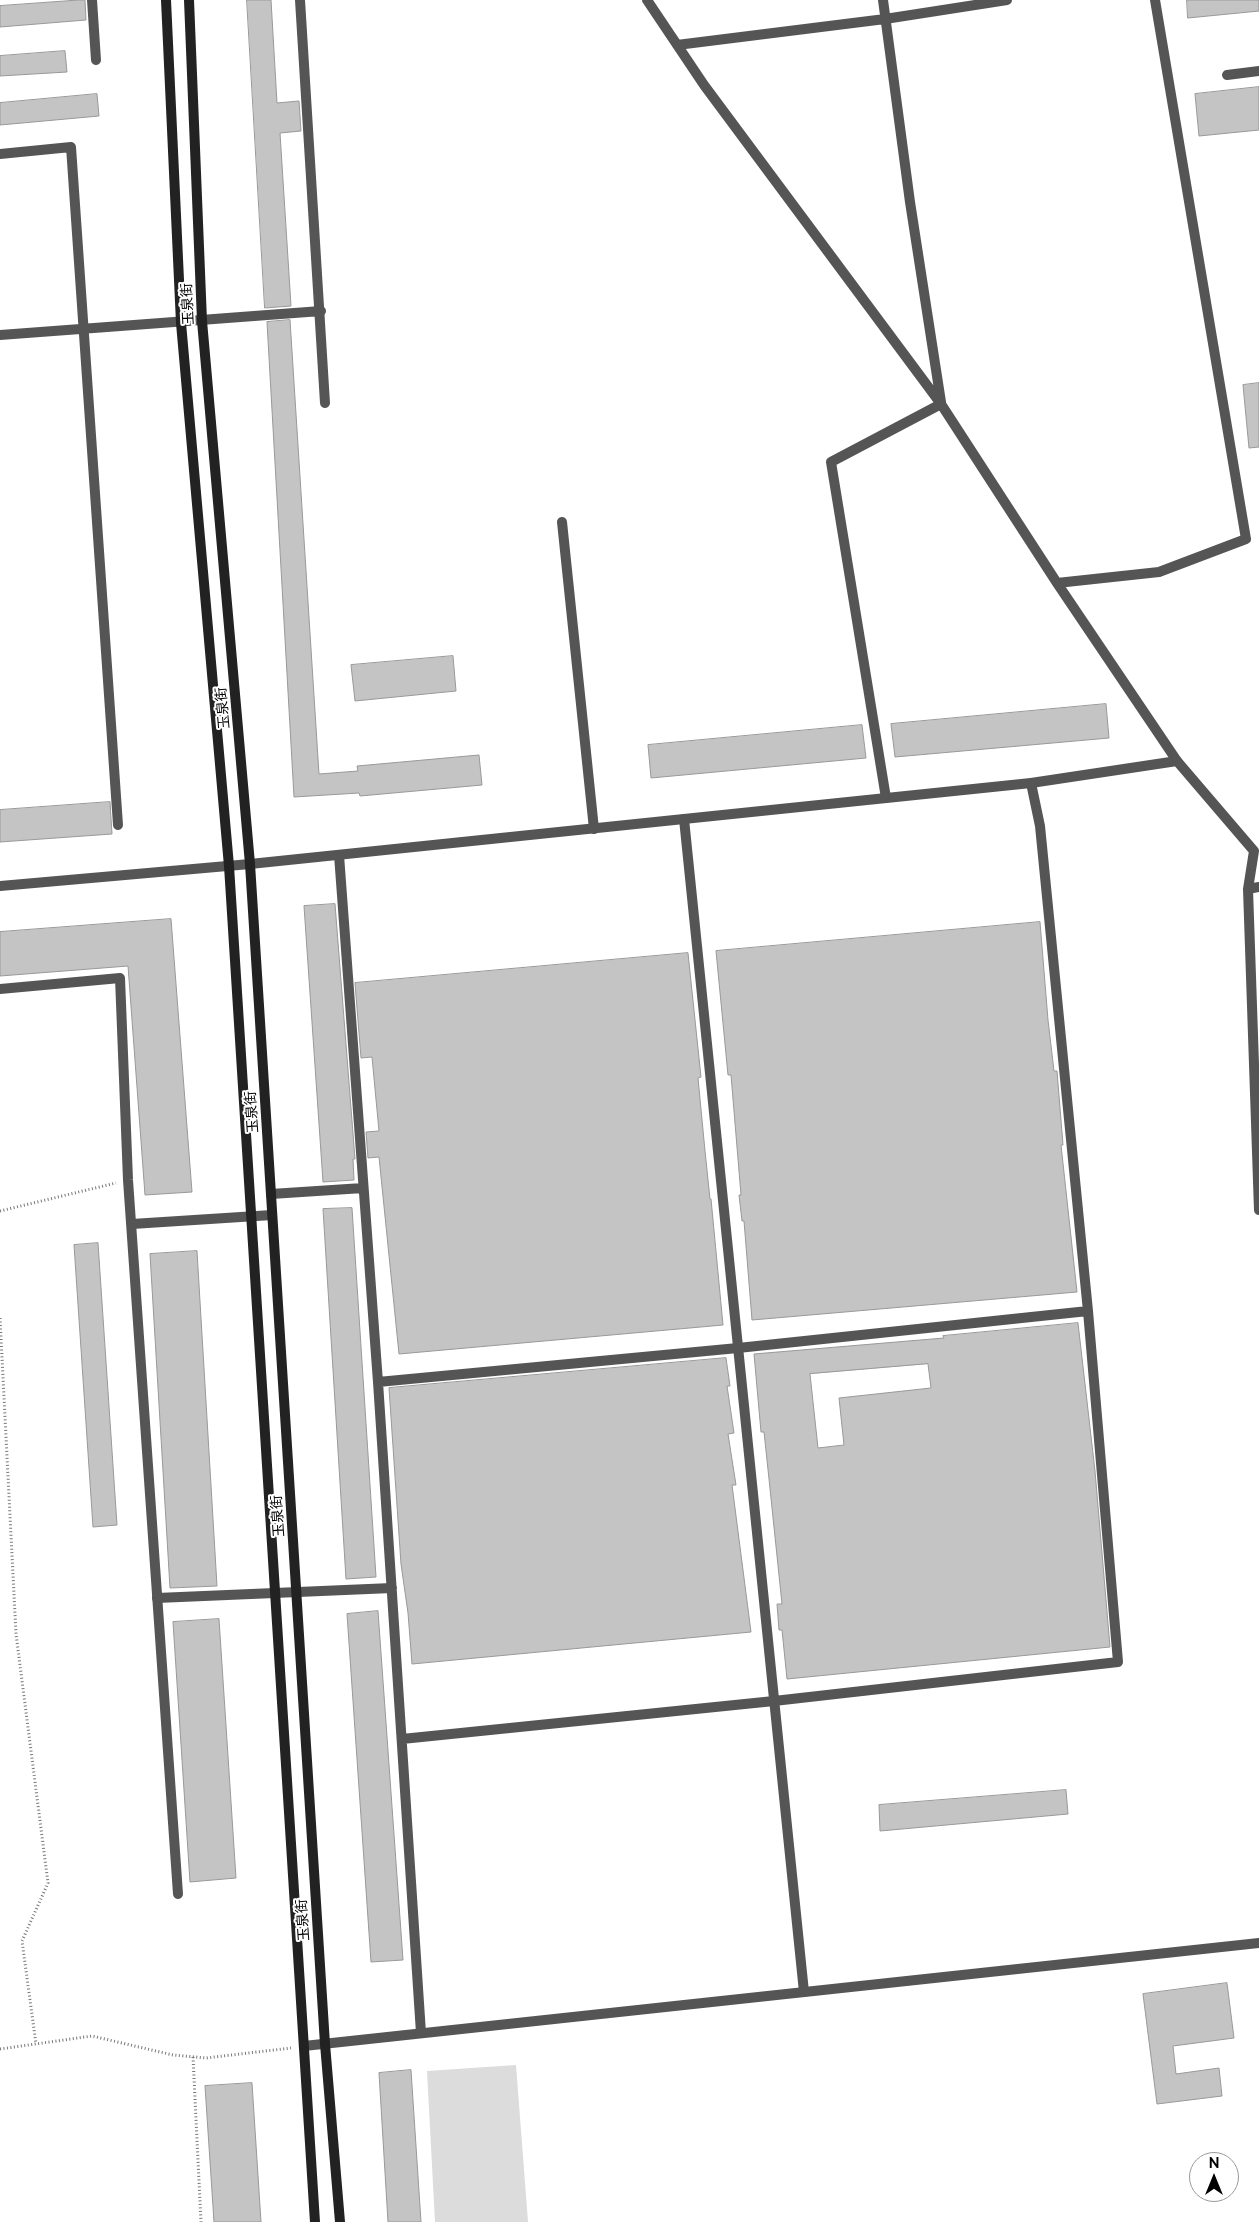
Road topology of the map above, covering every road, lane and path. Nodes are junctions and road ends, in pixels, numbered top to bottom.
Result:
1 (92, 0) edge
2 (166, 0) edge
3 (189, 0) edge
4 (300, 0) edge
5 (646, 0) edge
6 (883, 0) edge
7 (1007, 0) edge
8 (1155, 0) edge
9 (886, 19) junction
10 (677, 45) junction
11 (96, 60) dead end
12 (1259, 71) edge
13 (1228, 74) dead end
14 (0, 154) edge
15 (321, 311) junction
16 (202, 321) junction
17 (181, 323) junction
18 (84, 330) junction
19 (0, 336) edge
20 (326, 403) dead end
21 (941, 404) junction
22 (562, 522) dead end
23 (1057, 583) junction
24 (1177, 761) junction
25 (1031, 784) junction
26 (886, 798) junction
27 (684, 819) junction
28 (118, 825) dead end
29 (594, 829) junction
30 (1256, 850) edge
31 (339, 855) junction
32 (250, 864) junction
33 (229, 866) junction
34 (0, 886) edge
35 (1259, 887) edge
36 (1248, 889) junction
37 (0, 988) edge
38 (128, 1180) junction
39 (363, 1188) junction
40 (271, 1194) junction
41 (1259, 1210) edge
42 (0, 1211) edge
43 (272, 1215) junction
44 (251, 1216) junction
45 (132, 1224) junction
46 (1088, 1311) junction
47 (0, 1318) edge
48 (738, 1348) junction
49 (378, 1382) junction
50 (392, 1588) junction
51 (296, 1592) junction
52 (275, 1593) junction
53 (157, 1598) junction
54 (774, 1701) junction
55 (402, 1740) junction
56 (178, 1894) dead end
57 (1259, 1943) edge
58 (804, 1992) junction
59 (420, 2033) junction
60 (36, 2044) junction
61 (325, 2044) junction
62 (304, 2046) junction
63 (0, 2049) edge
64 (193, 2057) junction
65 (201, 2222) edge
66 (315, 2222) edge
67 (340, 2222) edge

1 - 11 street
2 - 17 main road, 玉泉街
3 - 16 main road, 玉泉街
4 - 15 street
5 - 10 street
6 - 9 street
7 - 9 street
8 - 23 street
9 - 10 street
9 - 21 street
10 - 21 street
12 - 13 street
14 - 18 street
15 - 16 street
15 - 20 street
16 - 17 street
16 - 32 main road, 玉泉街
17 - 18 street
17 - 33 main road, 玉泉街
18 - 19 street
18 - 28 street
21 - 23 street
21 - 26 street
22 - 29 street
23 - 24 street
24 - 25 street
24 - 30 street
25 - 26 street
25 - 46 street
26 - 27 street
27 - 29 street
27 - 48 street
29 - 31 street
30 - 36 street
31 - 32 street
31 - 39 street
32 - 33 street
32 - 40 main road, 玉泉街
33 - 34 street
33 - 44 main road, 玉泉街
35 - 36 street
36 - 41 street
37 - 38 street
38 - 42 path
38 - 45 street
39 - 40 street
39 - 49 street
40 - 43 main road, 玉泉街
43 - 44 street
43 - 51 main road, 玉泉街
44 - 45 street
44 - 52 main road, 玉泉街
45 - 53 street
46 - 48 street
46 - 54 street
47 - 60 path
48 - 49 street
48 - 54 street
49 - 50 street
50 - 51 street
50 - 55 street
51 - 52 street
51 - 61 main road, 玉泉街
52 - 53 street
52 - 62 main road, 玉泉街
53 - 56 street
54 - 55 street
54 - 58 street
55 - 59 street
57 - 58 street
58 - 59 street
59 - 61 street
60 - 63 path
60 - 64 path
61 - 62 street
61 - 67 main road, 玉泉街
62 - 64 path
62 - 66 main road, 玉泉街
64 - 65 path

